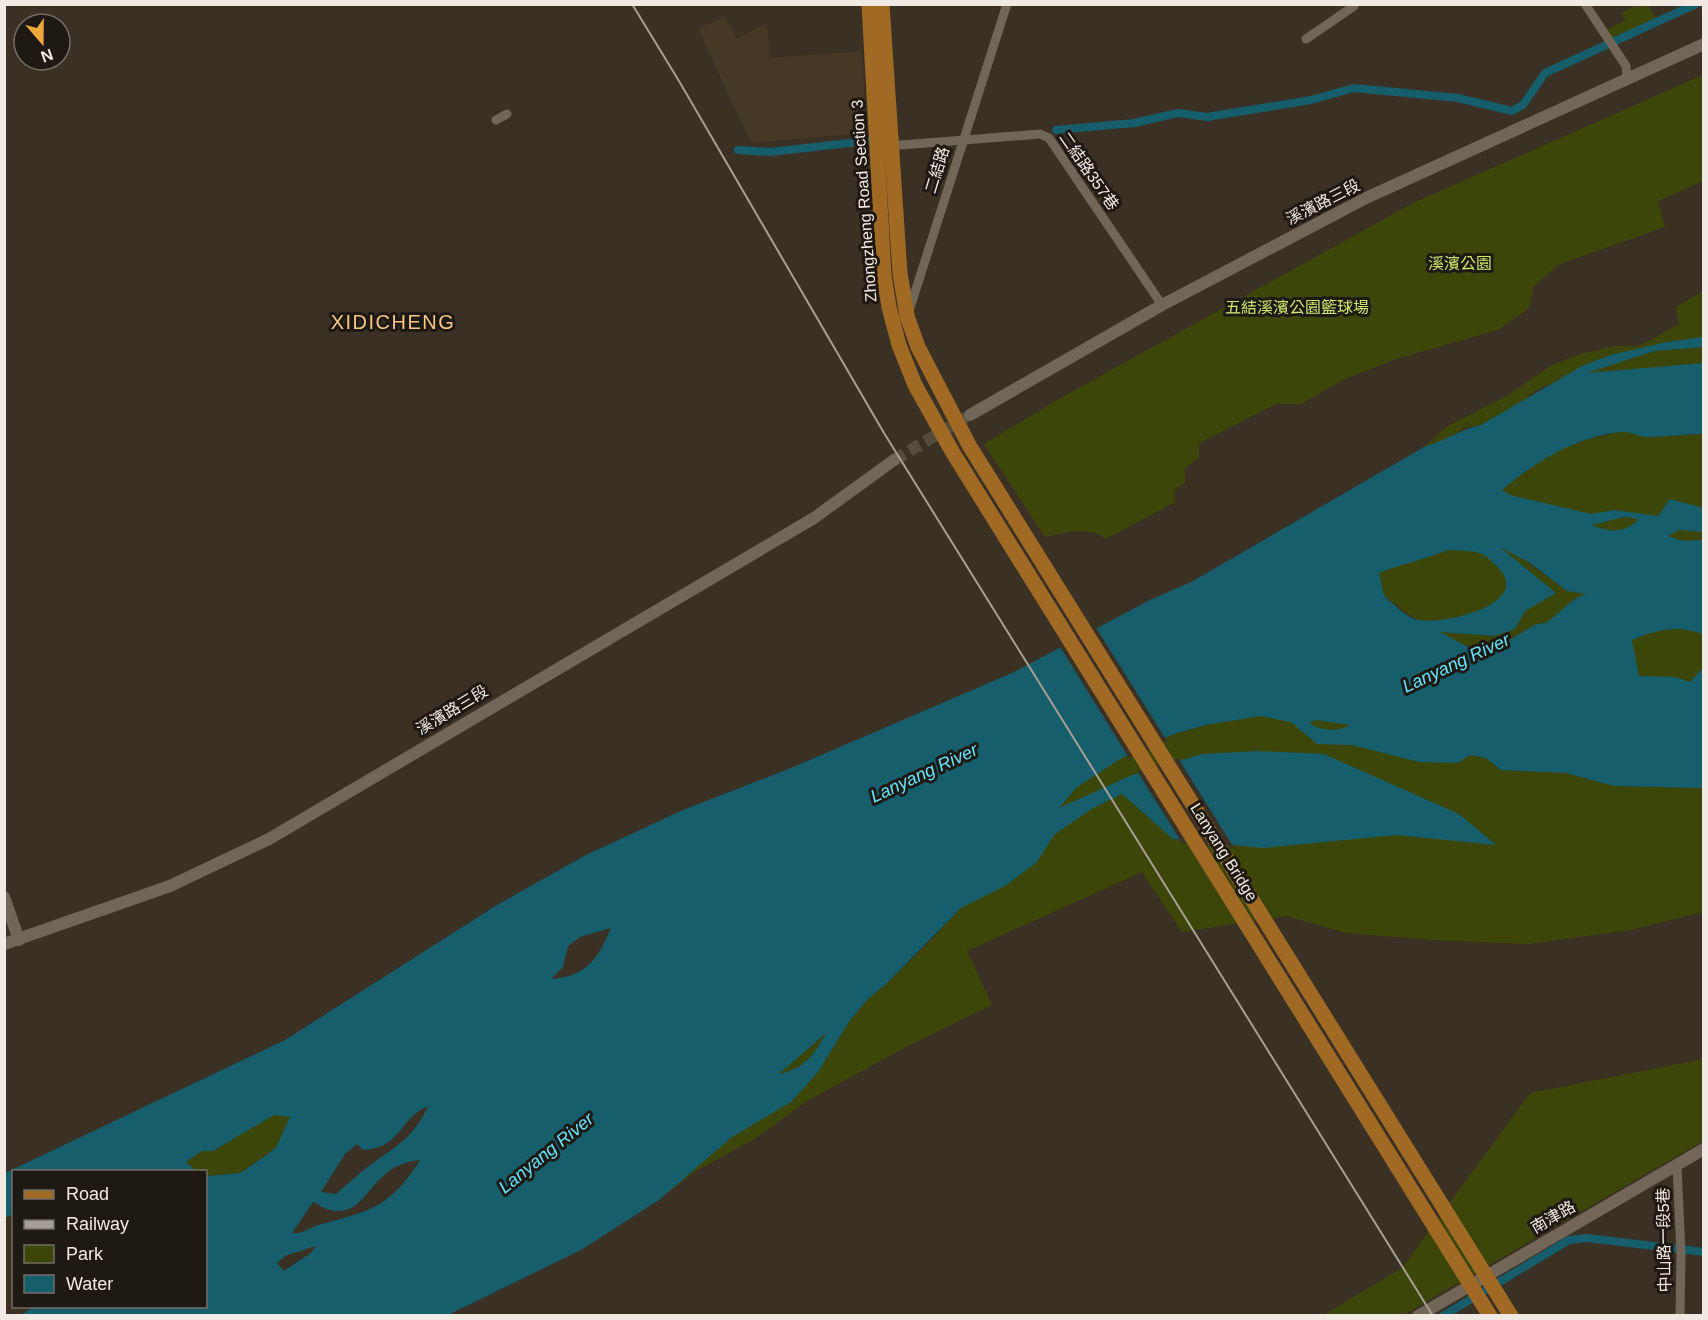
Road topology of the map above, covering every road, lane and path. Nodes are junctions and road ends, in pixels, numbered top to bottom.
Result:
1 (869, 4) edge
2 (882, 4) edge
3 (1007, 4) edge
4 (1585, 4) edge
5 (1354, 6) dead end
6 (1306, 39) dead end
7 (1704, 44) edge
8 (1626, 78) junction
9 (507, 114) dead end
10 (496, 120) dead end
11 (962, 140) junction
12 (885, 146) junction
13 (1162, 305) junction
14 (907, 316) junction
15 (898, 345) junction
16 (970, 415) tunnel mouth
17 (969, 445) joint
18 (953, 453) joint
19 (894, 460) tunnel mouth
20 (4, 897) edge
21 (19, 940) junction
22 (4, 944) edge
23 (1704, 1149) edge
24 (1677, 1165) junction
25 (1419, 1315) edge
26 (1490, 1316) edge
27 (1510, 1316) edge
28 (1680, 1316) edge

1 - 12 main road, Zhongzheng Road Section 3
2 - 12 main road, Zhongzheng Road Section 3
3 - 11 street, 二結路
4 - 8 street
5 - 6 street
7 - 8 street, 溪濱路三段
8 - 13 street, 溪濱路三段
9 - 10 street
11 - 12 street, 二結路357巷
11 - 13 street, 二結路357巷
11 - 14 street, 二結路
12 - 14 main road, Zhongzheng Road Section 3
12 - 15 main road, Zhongzheng Road Section 3
13 - 16 street, 溪濱路三段
14 - 15 street, 二結路
14 - 17 main road, Zhongzheng Road Section 3
15 - 18 main road, Zhongzheng Road Section 3
17 - 27 main road, Lanyang Bridge
18 - 26 main road, Lanyang Bridge
19 - 21 street, 溪濱路三段
20 - 21 street
21 - 22 street, 溪濱路三段
23 - 24 street, 南津路
24 - 25 street, 南津路
24 - 28 street, 中山路一段5巷

